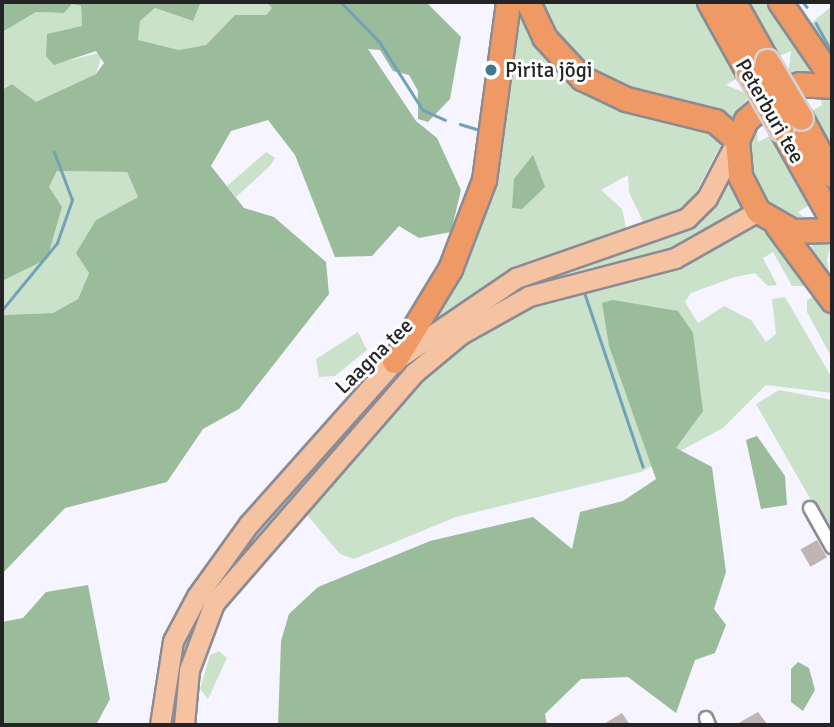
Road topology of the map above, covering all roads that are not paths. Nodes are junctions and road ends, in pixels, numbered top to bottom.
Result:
1 (508, 2) edge
2 (528, 2) edge
3 (709, 2) edge
4 (734, 2) edge
5 (782, 3) edge
6 (758, 66) junction
7 (832, 78) edge
8 (832, 86) edge
9 (791, 123) junction
10 (737, 141) junction
11 (832, 174) edge
12 (767, 217) junction
13 (832, 220) edge
14 (832, 230) edge
15 (832, 300) edge
16 (394, 361) junction
17 (810, 508) dead end
18 (832, 547) edge
19 (160, 725) edge
20 (184, 725) edge

1 - 16 highway
2 - 10 highway
3 - 6 highway, Peterburi tee
4 - 6 highway, Peterburi tee
5 - 7 highway
6 - 9 highway, Peterburi tee, bridge
8 - 10 highway
9 - 11 highway, Peterburi tee
9 - 13 highway, Peterburi tee
10 - 12 highway
10 - 16 main road, Laagna tee
12 - 14 highway
12 - 15 highway
12 - 20 main road, Laagna tee
16 - 19 main road, Laagna tee
17 - 18 street

